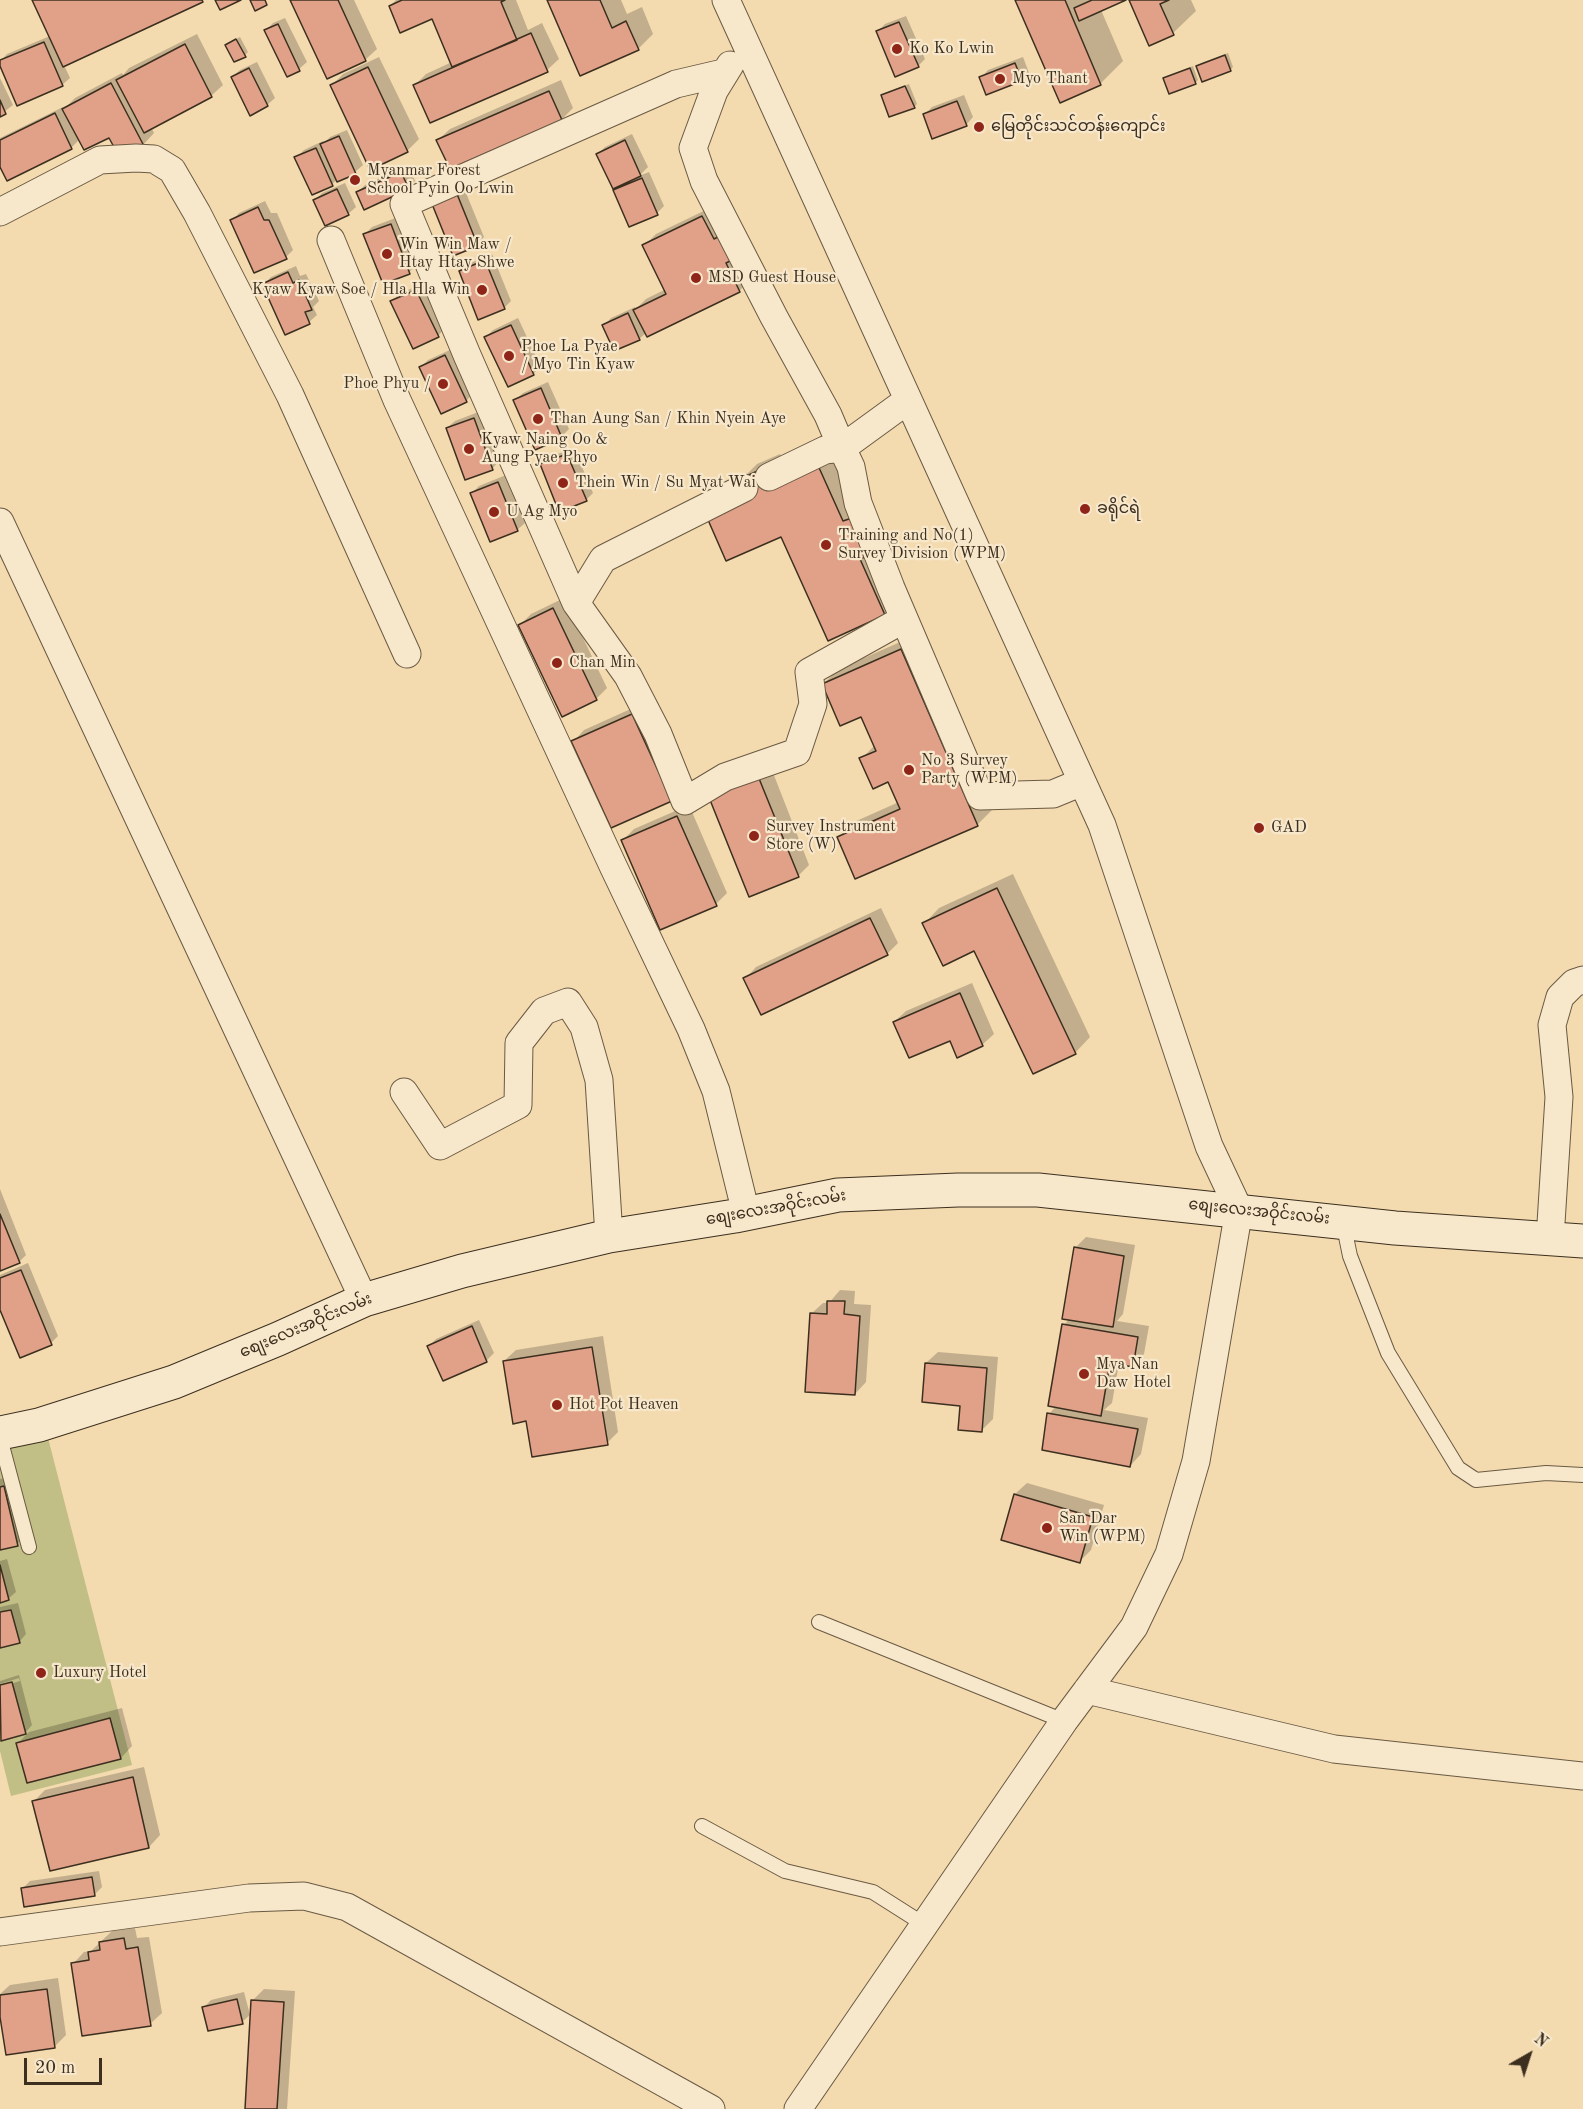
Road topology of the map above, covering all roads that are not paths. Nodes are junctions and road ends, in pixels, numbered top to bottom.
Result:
1 (726, 0) edge
2 (747, 44) junction
3 (723, 73) junction
4 (0, 212) edge
5 (331, 240) dead end
6 (908, 400) junction
7 (842, 448) junction
8 (0, 522) edge
9 (576, 603) junction
10 (904, 619) junction
11 (407, 654) dead end
12 (1082, 782) junction
13 (1583, 980) edge
14 (404, 1092) dead end
15 (1239, 1210) junction
16 (746, 1213) junction
17 (1343, 1222) junction
18 (609, 1236) junction
19 (1550, 1239) junction
20 (1583, 1241) edge
21 (364, 1300) junction
22 (0, 1433) edge
23 (0, 1438) edge
24 (1583, 1475) edge
25 (29, 1547) dead end
26 (819, 1622) dead end
27 (1087, 1690) junction
28 (1064, 1721) junction
29 (1583, 1776) edge
30 (702, 1826) dead end
31 (925, 1925) junction
32 (0, 1932) edge
33 (711, 2109) edge
34 (798, 2109) edge

1 - 2 street
2 - 3 street
2 - 6 street
3 - 7 street
3 - 9 street
4 - 11 street
5 - 16 street
6 - 7 street
6 - 12 street
7 - 9 street
7 - 10 street
8 - 21 street
9 - 10 street
10 - 12 street
12 - 15 street
13 - 19 street
14 - 18 street
15 - 16 street, စျေးလေးအဝိုင်းလမ်း
15 - 17 street, စျေးလေးအဝိုင်းလမ်း
15 - 27 street
16 - 18 street, စျေးလေးအဝိုင်းလမ်း
17 - 19 street, စျေးလေးအဝိုင်းလမ်း
17 - 24 lane
18 - 21 street, စျေးလေးအဝိုင်းလမ်း
19 - 20 street, စျေးလေးအဝိုင်းလမ်း
21 - 22 street, စျေးလေးအဝိုင်းလမ်း
23 - 25 lane
26 - 28 lane
27 - 28 street
27 - 29 street
28 - 31 street
30 - 31 lane
31 - 34 street
32 - 33 street

